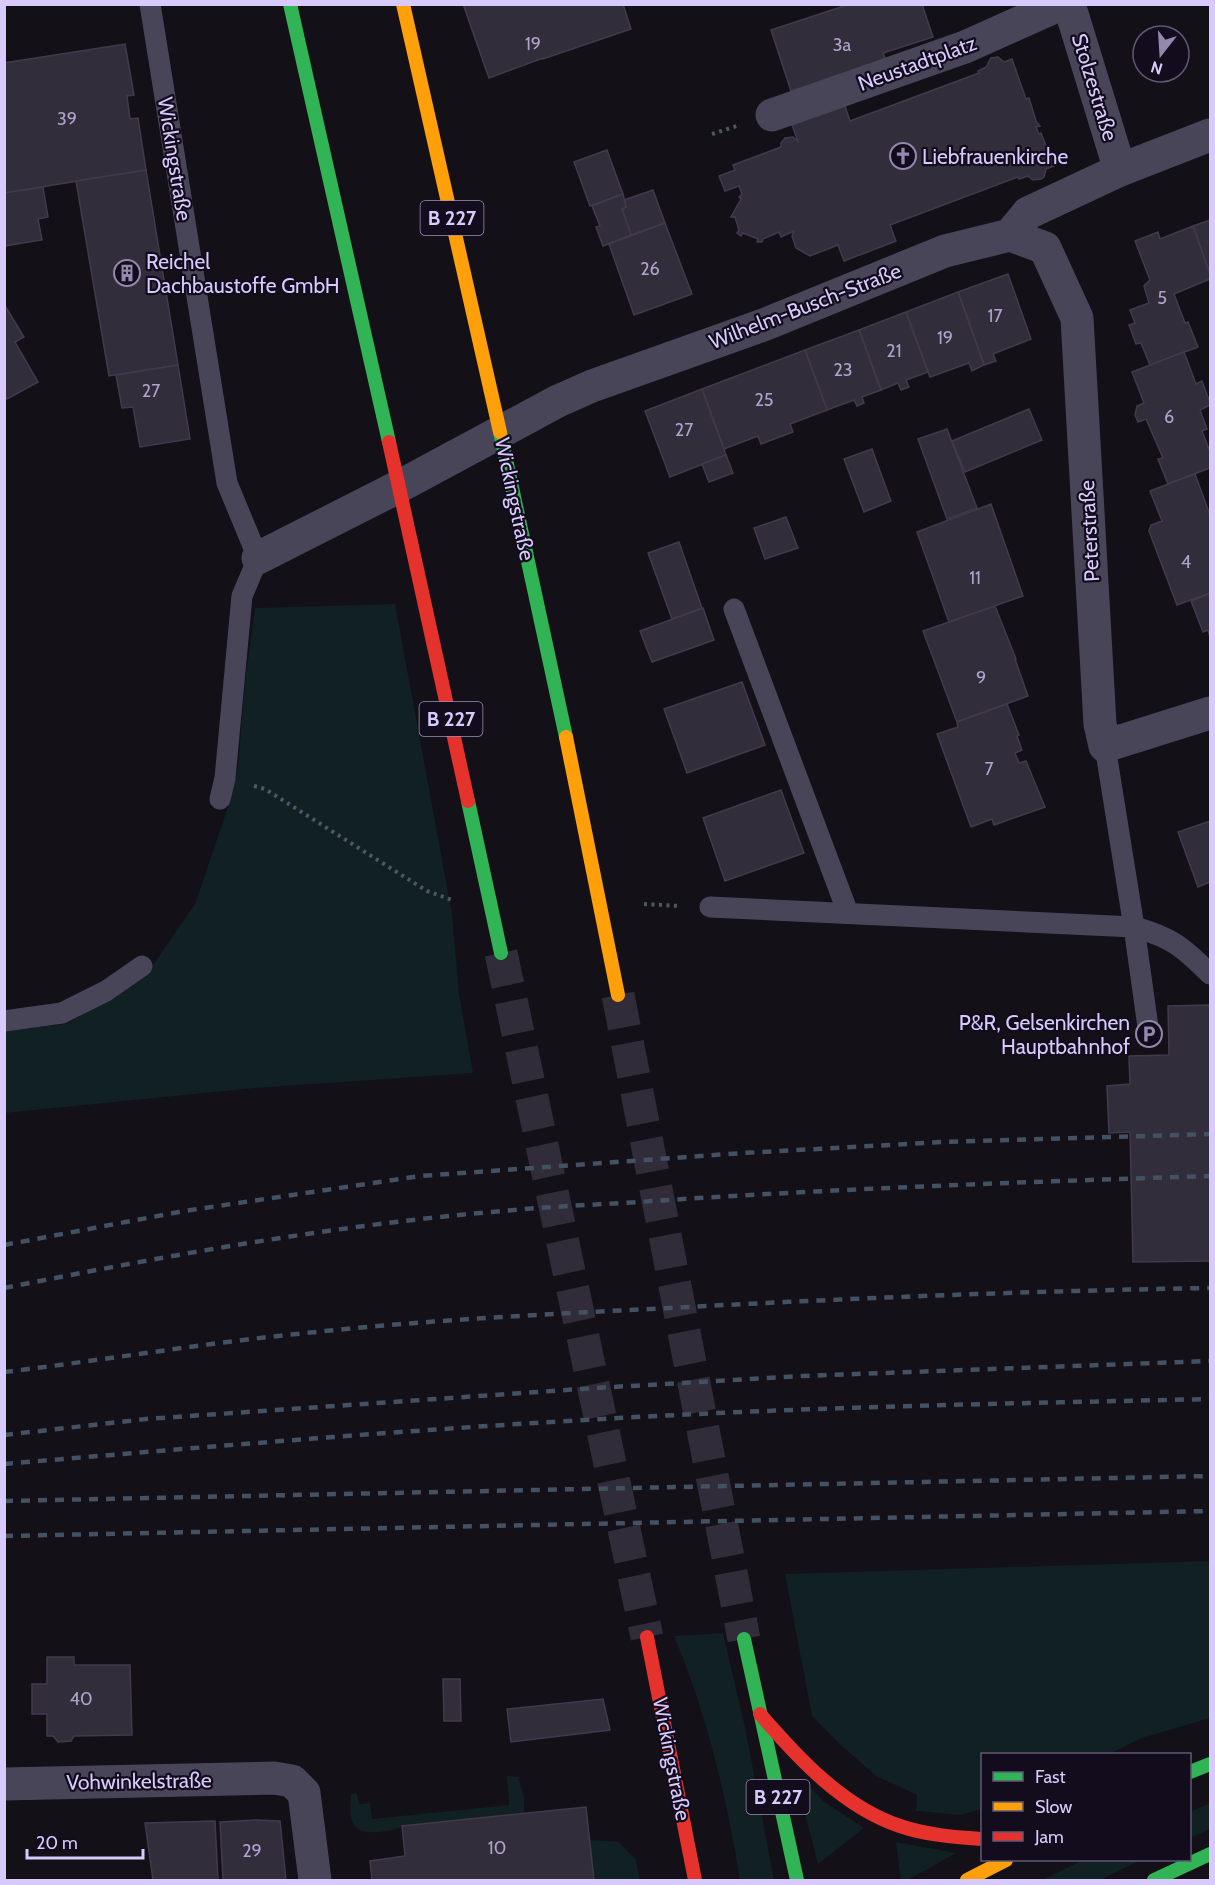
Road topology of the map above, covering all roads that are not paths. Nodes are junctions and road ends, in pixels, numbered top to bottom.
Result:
1 (150, 4) edge
2 (290, 4) edge
3 (403, 4) edge
4 (1060, 4) edge
5 (1069, 4) edge
6 (772, 114) dead end
7 (1210, 135) edge
8 (1120, 170) junction
9 (1010, 235) junction
10 (501, 432) junction
11 (400, 486) junction
12 (258, 558) junction
13 (734, 609) dead end
14 (1210, 713) edge
15 (1105, 746) junction
16 (220, 799) dead end
17 (711, 907) dead end
18 (848, 914) junction
19 (1134, 927) junction
20 (501, 953) tunnel mouth
21 (142, 966) dead end
22 (1210, 974) edge
23 (618, 995) tunnel mouth
24 (4, 1021) edge
25 (1149, 1034) dead end
26 (647, 1637) tunnel mouth
27 (744, 1639) tunnel mouth
28 (760, 1714) junction
29 (1210, 1764) edge
30 (1191, 1772) edge
31 (4, 1784) edge
32 (981, 1839) edge
33 (1210, 1854) edge
34 (1004, 1861) edge
35 (315, 1881) edge
36 (695, 1881) edge
37 (797, 1881) edge
38 (967, 1881) edge
39 (1154, 1881) edge

1 - 12 lane, Wickingstraße
2 - 11 main road, B 227
3 - 10 main road, Wickingstraße / B 227
4 - 6 street, Neustadtplatz
5 - 8 street, Stolzestraße
7 - 8 street
8 - 9 street
9 - 10 street, Wilhelm-Busch-Straße
9 - 15 street, Peterstraße
10 - 11 street, Wilhelm-Busch-Straße
10 - 23 main road, Wickingstraße / B 227
11 - 12 street
11 - 20 main road, B 227
12 - 16 lane
13 - 18 lane
14 - 15 street
15 - 19 lane
17 - 18 lane
18 - 19 lane
19 - 22 lane
19 - 25 lane
21 - 24 lane
26 - 36 main road, Wickingstraße
27 - 28 main road, B 227
28 - 32 main road
28 - 37 main road, B 227
29 - 30 main road
31 - 35 street, Vohwinkelstraße
33 - 39 main road
34 - 38 main road

